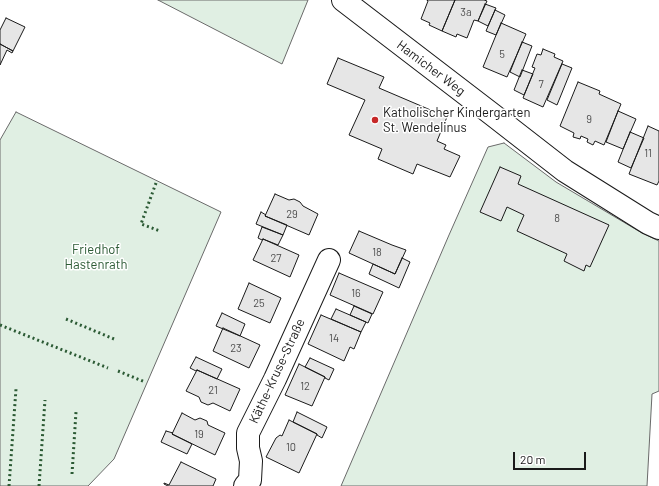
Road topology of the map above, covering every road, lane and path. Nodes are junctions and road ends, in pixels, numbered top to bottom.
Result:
1 (343, 0) edge
2 (659, 228) edge
3 (329, 260) dead end
4 (245, 486) edge

1 - 2 street, Hamicher Weg
3 - 4 street, Käthe-Kruse-Straße

